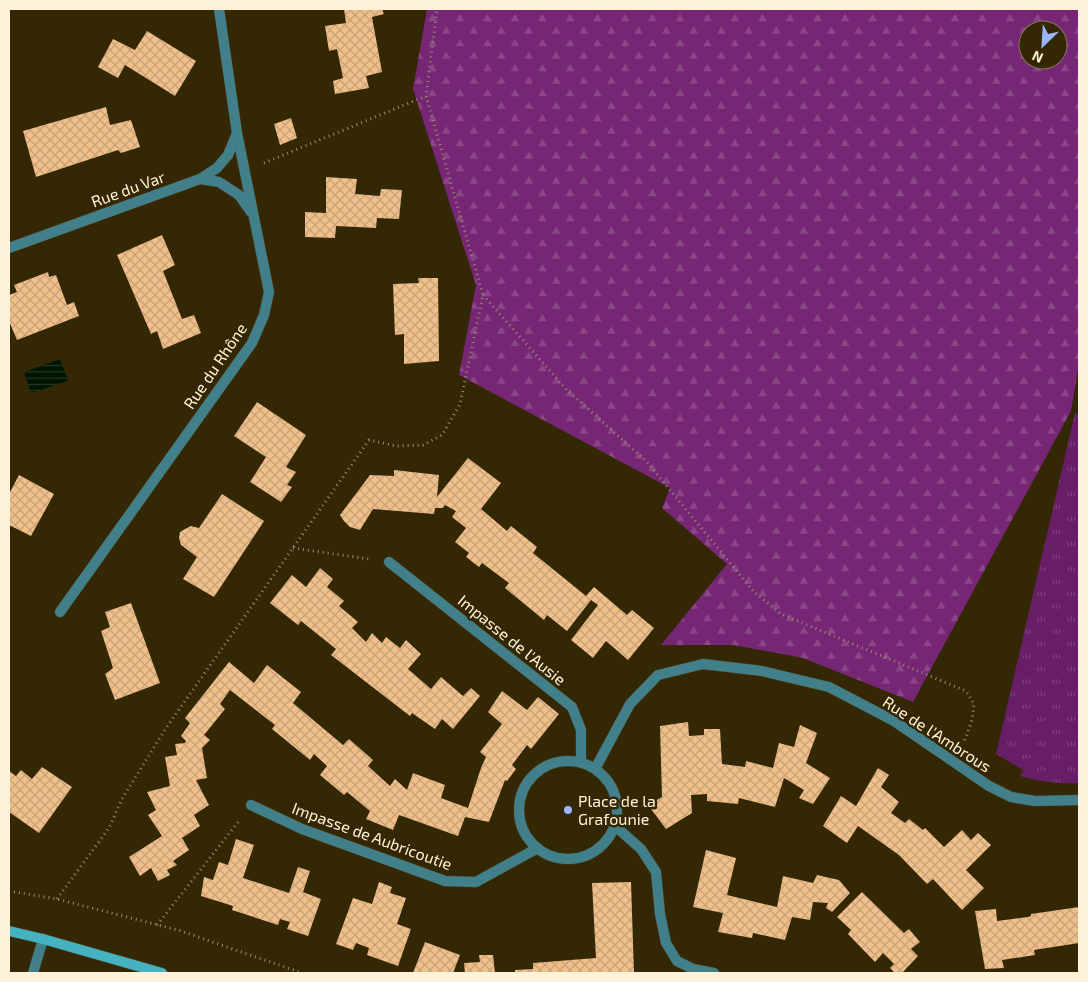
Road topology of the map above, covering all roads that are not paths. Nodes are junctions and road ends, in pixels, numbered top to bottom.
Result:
1 (219, 9) edge
2 (237, 132) junction
3 (200, 179) junction
4 (254, 214) junction
5 (9, 248) edge
6 (389, 562) road end
7 (60, 612) dead end
8 (581, 762) junction
9 (595, 769) junction
10 (1079, 800) edge
11 (251, 805) road end
12 (615, 826) junction
13 (536, 848) junction
14 (9, 930) edge
15 (43, 938) junction
16 (33, 973) edge
17 (162, 973) edge
18 (714, 973) edge

1 - 2 street, Rue du Rhône
2 - 3 street, Rue du Var
2 - 4 street, Rue du Rhône
3 - 4 street
3 - 5 street, Rue du Var
4 - 7 street, Rue du Rhône
6 - 8 street, Impasse de l'Ausie
8 - 9 street
8 - 13 street
9 - 10 street, Rue de l'Ambrous
9 - 12 street
11 - 13 street, Impasse de Aubricoutie
12 - 13 street
12 - 18 street
14 - 15 main road
15 - 16 street
15 - 17 main road

